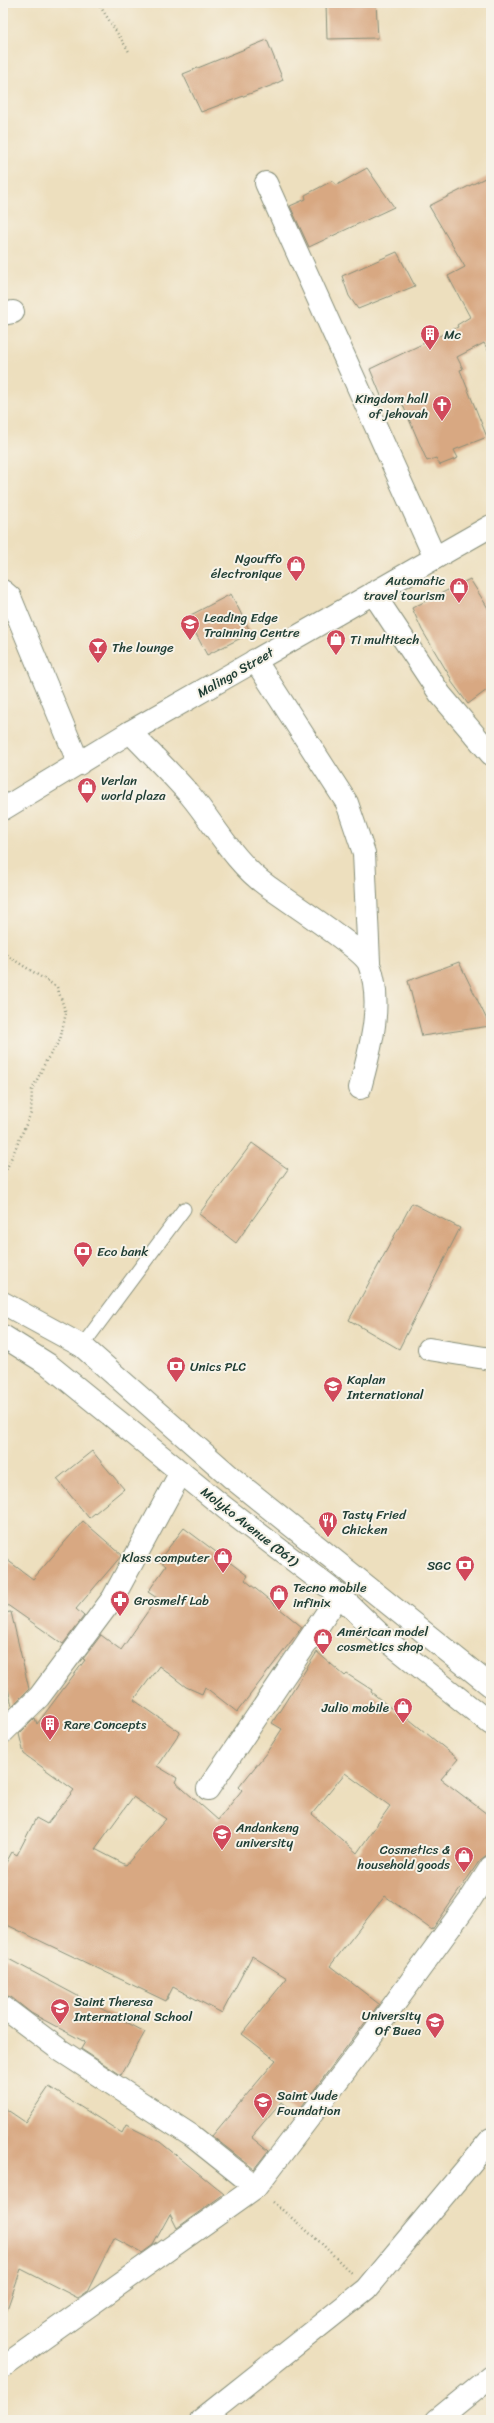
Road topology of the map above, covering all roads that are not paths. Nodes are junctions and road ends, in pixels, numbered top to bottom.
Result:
1 (266, 183) dead end
2 (491, 526) edge
3 (435, 558) junction
4 (3, 591) edge
5 (373, 593) junction
6 (255, 660) junction
7 (130, 732) junction
8 (491, 754) edge
9 (79, 764) junction
10 (3, 809) edge
11 (369, 962) junction
12 (360, 1088) dead end
13 (184, 1210) dead end
14 (3, 1303) edge
15 (3, 1336) edge
16 (82, 1346) junction
17 (429, 1349) dead end
18 (491, 1360) edge
19 (181, 1472) junction
20 (339, 1595) junction
21 (491, 1686) edge
22 (491, 1724) edge
23 (3, 1732) edge
24 (208, 1789) dead end
25 (491, 1866) edge
26 (3, 2007) edge
27 (491, 2139) edge
28 (256, 2187) junction
29 (3, 2367) edge
30 (491, 2376) edge
31 (201, 2420) edge
32 (437, 2420) edge

1 - 3 main road
2 - 3 main road, Malingo Street
3 - 5 main road, Malingo Street
4 - 9 main road
5 - 6 main road, Malingo Street
5 - 8 main road
6 - 7 main road, Malingo Street
6 - 11 main road
7 - 9 main road, Malingo Street
7 - 11 main road
9 - 10 main road, Malingo Street
11 - 12 main road
13 - 16 lane
14 - 16 main road, Molyko Avenue (D61)
15 - 19 main road, Molyko Avenue (D61)
16 - 21 main road, Molyko Avenue (D61)
17 - 18 main road
19 - 20 main road, Molyko Avenue (D61)
19 - 23 main road
20 - 22 main road, Molyko Avenue (D61)
20 - 24 main road
25 - 28 main road
26 - 28 main road
27 - 31 main road
28 - 29 main road
30 - 32 main road

